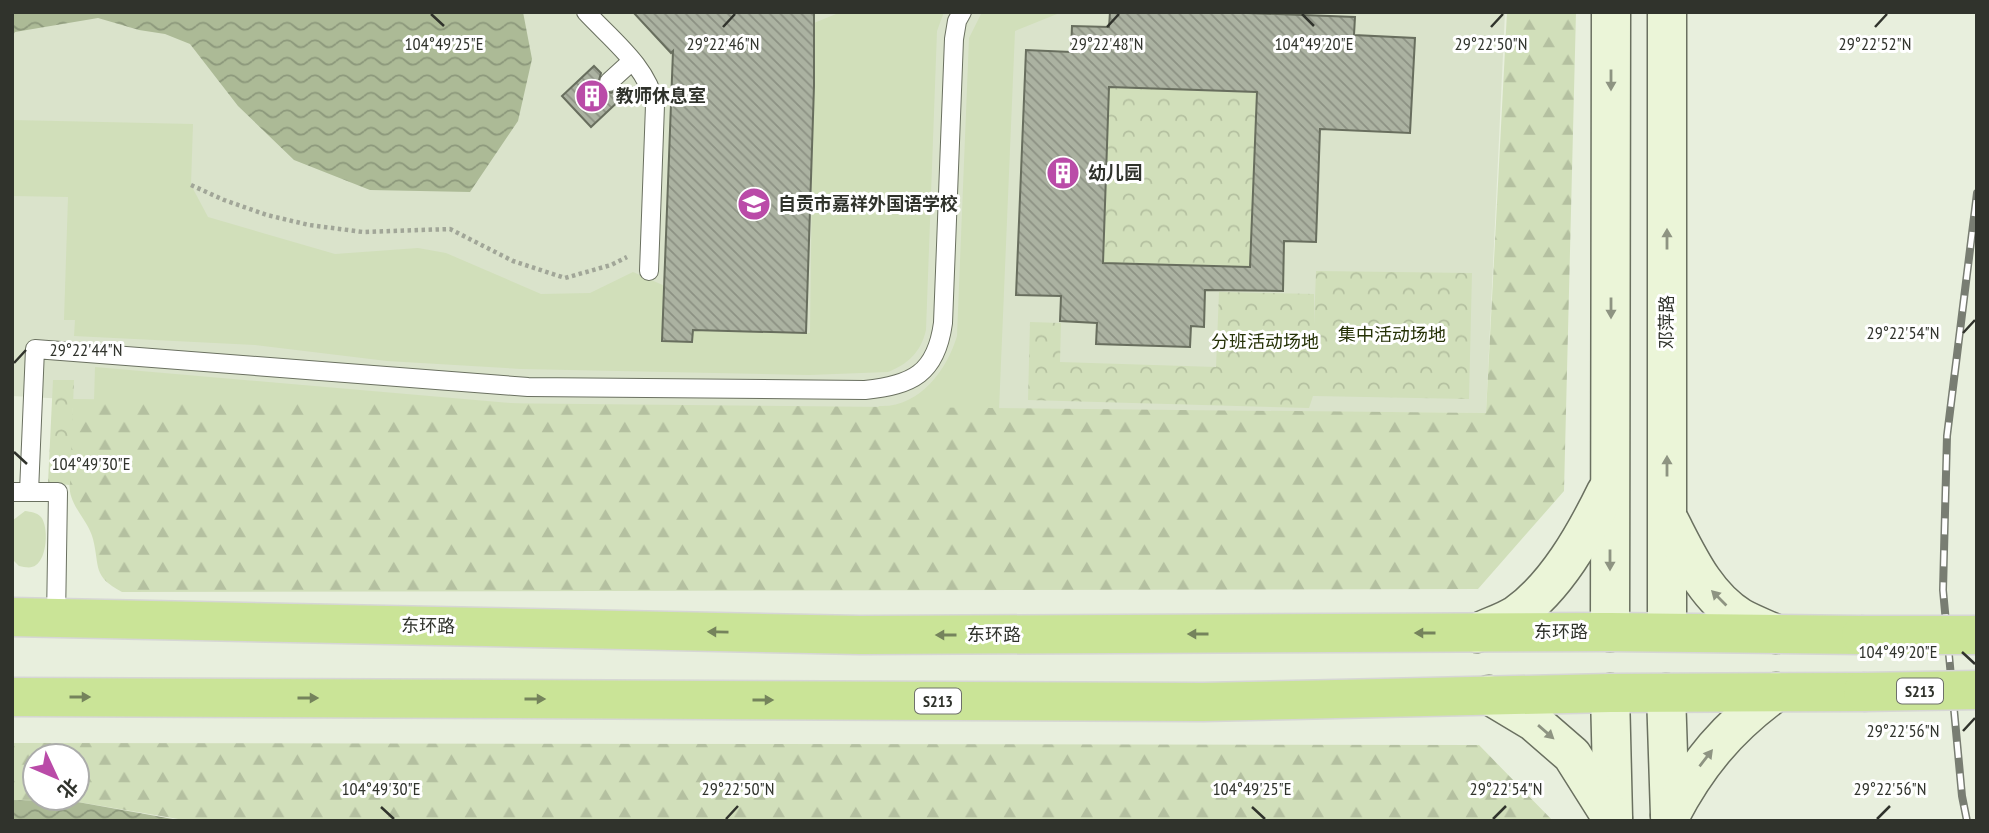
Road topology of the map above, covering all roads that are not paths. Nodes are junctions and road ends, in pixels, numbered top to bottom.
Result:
1 (586, 12) edge
2 (962, 12) edge
3 (1611, 12) edge
4 (1667, 12) edge
5 (632, 61) junction
6 (609, 82) dead end
7 (649, 271) dead end
8 (1610, 484) junction
9 (20, 492) edge
10 (1667, 516) junction
11 (12, 617) edge
12 (56, 619) junction
13 (1610, 632) junction
14 (1667, 632) junction
15 (1477, 633) junction
16 (1776, 634) junction
17 (1977, 635) edge
18 (1977, 690) edge
19 (1776, 692) junction
20 (1610, 693) junction
21 (1666, 693) junction
22 (1489, 695) junction
23 (12, 696) edge
24 (1670, 818) edge
25 (1613, 820) edge

1 - 5 lane
2 - 9 lane
3 -> 8 main road
10 -> 4 main road, 邓萍路
5 - 6 lane
5 - 7 lane
8 -> 13 main road
8 - 15 main road
9 - 12 lane
10 - 14 main road, 邓萍路
16 -> 10 main road
11 - 12 highway, 东环路
15 -> 12 highway, 东环路
13 - 14 highway, 东环路
13 - 15 highway, 东环路
14 - 16 highway, 东环路
16 - 17 highway, 东环路, bridge
18 - 19 highway, S213, bridge
19 - 21 highway, S213
24 -> 19 main road
20 - 21 highway, S213
20 - 22 highway, S213
20 - 25 main road
21 - 24 main road
23 -> 22 highway, S213
22 -> 25 main road

